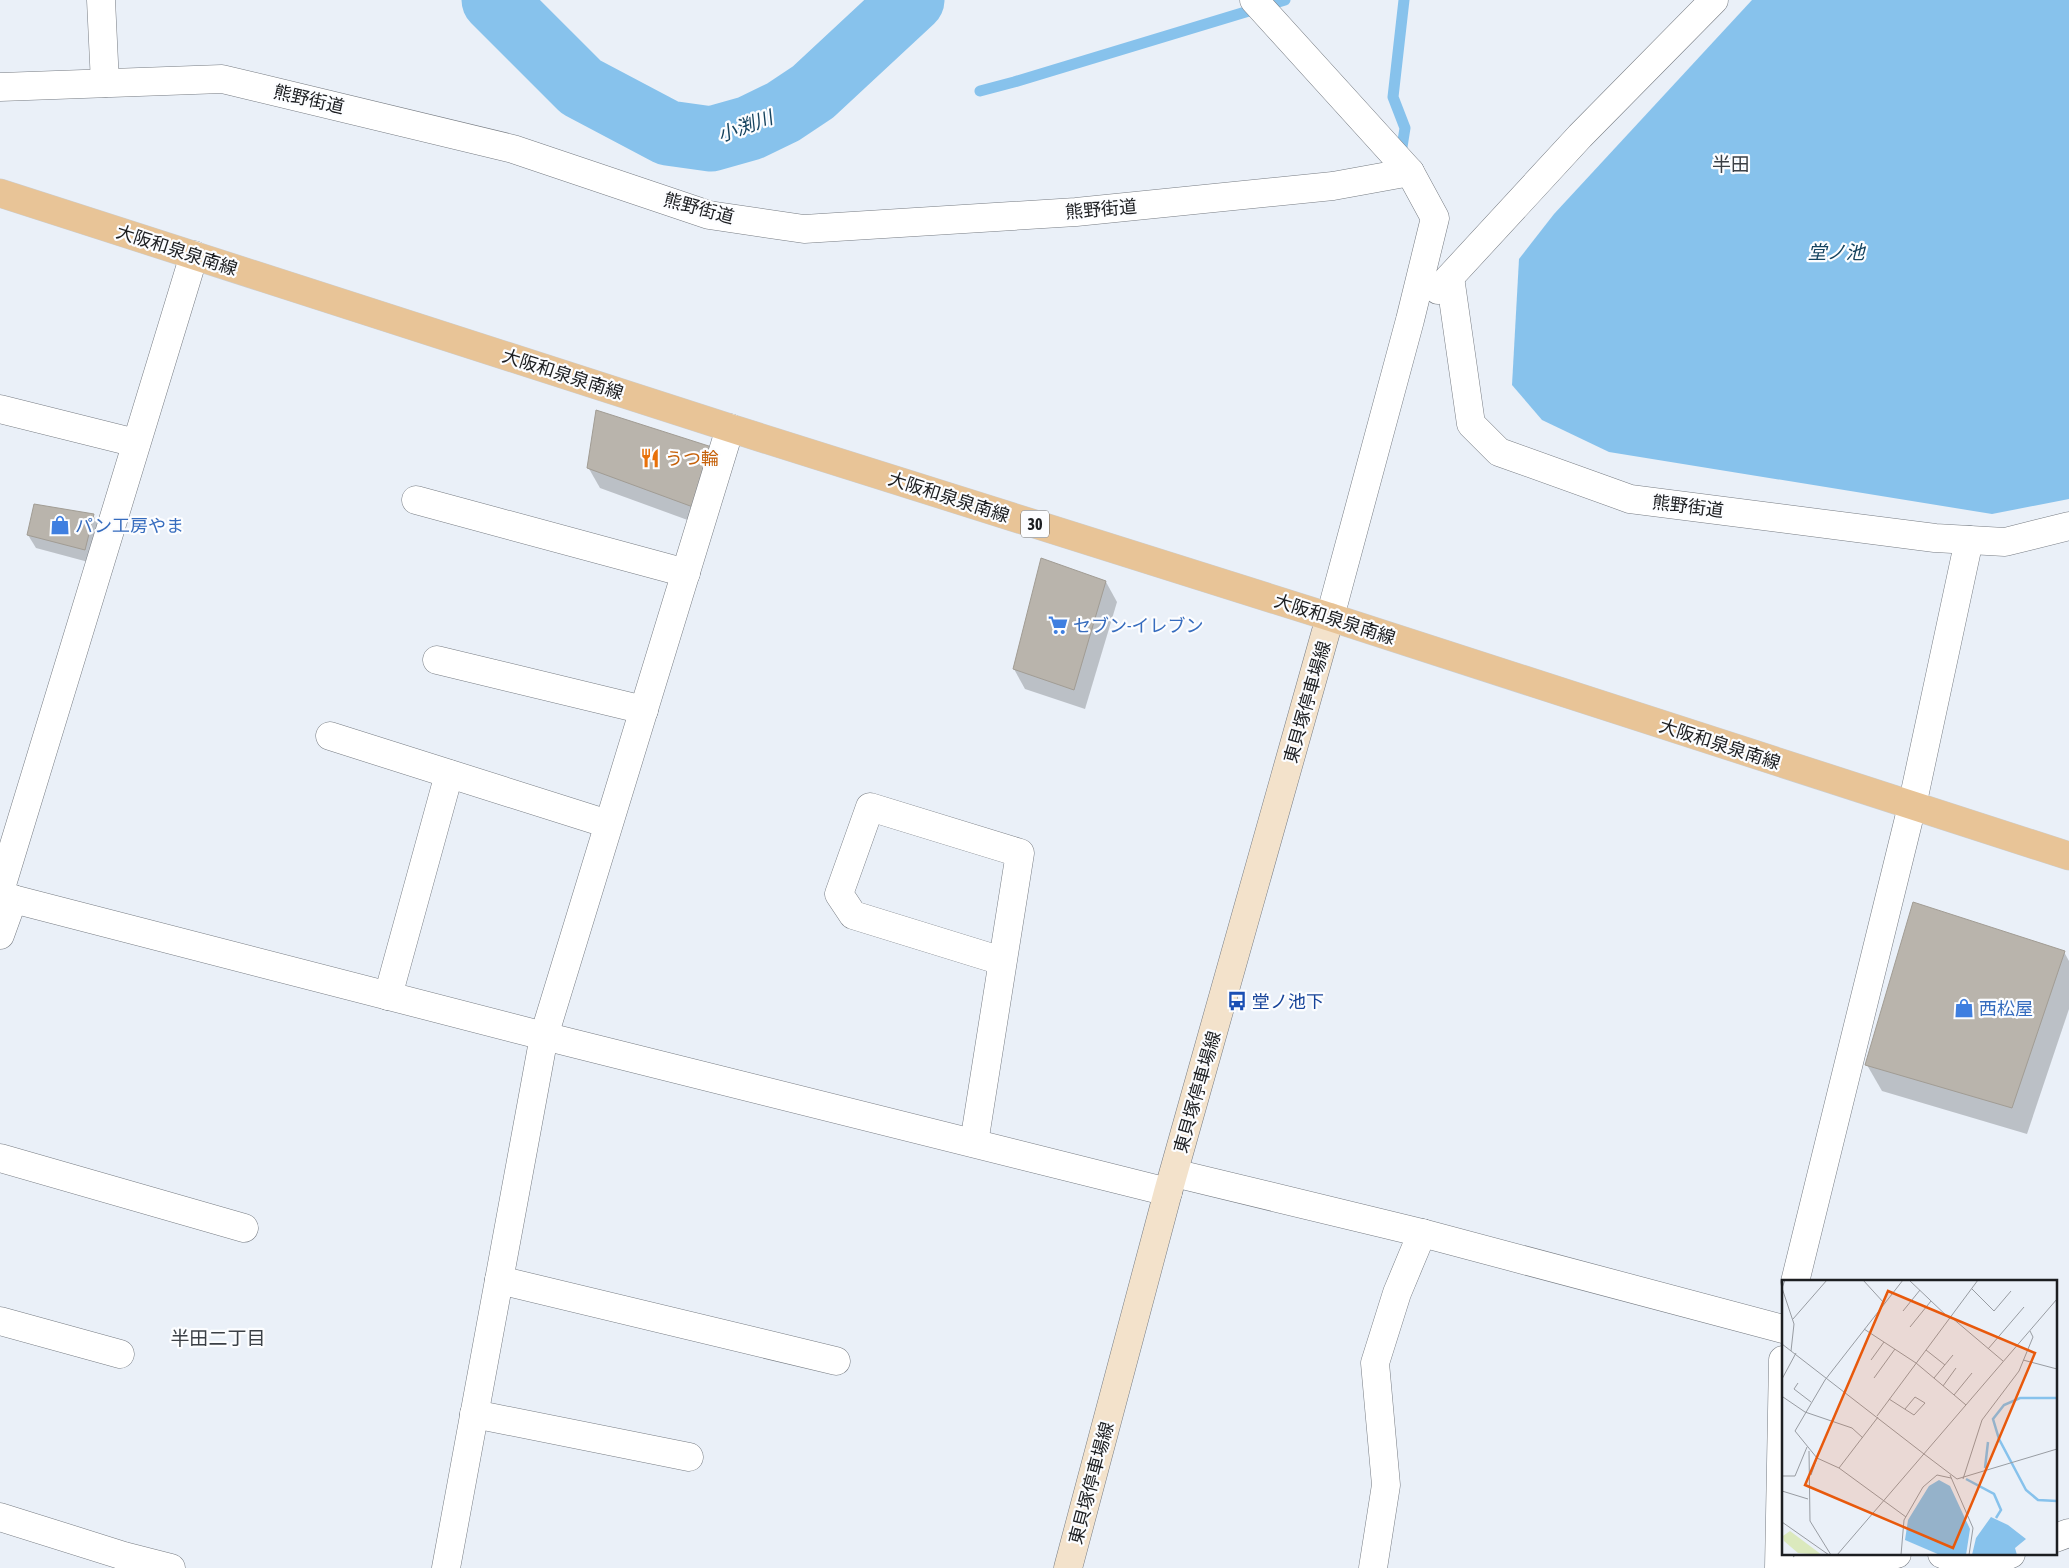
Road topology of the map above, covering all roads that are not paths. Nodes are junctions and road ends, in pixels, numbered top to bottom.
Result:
1 (101, 0) edge
2 (1714, 0) edge
3 (1261, 7) edge
4 (105, 83) junction
5 (0, 87) edge
6 (1410, 172) junction
7 (0, 193) edge
8 (194, 255) junction
9 (1450, 277) junction
10 (1410, 320) junction
11 (0, 409) edge
12 (730, 428) junction
13 (136, 442) junction
14 (416, 500) dead end
15 (2069, 526) edge
16 (1969, 540) junction
17 (686, 573) junction
18 (1330, 617) junction
19 (437, 660) dead end
20 (644, 710) junction
21 (330, 736) dead end
22 (449, 774) junction
23 (1912, 806) junction
24 (608, 824) junction
25 (2069, 856) edge
26 (4, 896) edge
27 (0, 934) edge
28 (1002, 961) junction
29 (388, 996) junction
30 (544, 1036) junction
31 (974, 1143) junction
32 (0, 1158) edge
33 (1171, 1182) junction
34 (244, 1228) dead end
35 (1422, 1233) junction
36 (499, 1280) junction
37 (1795, 1280) edge
38 (0, 1321) edge
39 (1782, 1329) edge
40 (120, 1354) dead end
41 (836, 1361) dead end
42 (1782, 1412) edge
43 (474, 1414) junction
44 (689, 1457) dead end
45 (0, 1517) edge
46 (2069, 1533) edge
47 (2056, 1538) edge
48 (1883, 1556) edge
49 (1947, 1556) edge
50 (2006, 1556) edge
51 (121, 1562) edge
52 (171, 1568) edge
53 (446, 1568) edge
54 (1068, 1568) edge
55 (1373, 1568) edge
56 (1779, 1568) edge
57 (1802, 1568) edge
58 (1975, 1568) edge

1 - 4 street
2 - 9 street
3 - 6 street
4 - 5 street, 熊野街道
4 - 6 street, 熊野街道
6 - 10 street
7 - 8 main road, 大阪和泉泉南線 / 30
8 - 12 main road, 大阪和泉泉南線 / 30
8 - 13 street
9 - 10 street
9 - 16 street, 熊野街道
10 - 18 street
11 - 13 street
12 - 17 street
12 - 18 main road, 大阪和泉泉南線 / 30
13 - 26 street
14 - 17 street
15 - 16 street, 熊野街道
16 - 23 street
17 - 20 street
18 - 23 main road, 大阪和泉泉南線 / 30
18 - 33 main road, 東貝塚停車場線
19 - 20 street
20 - 24 street
21 - 22 street
22 - 24 street
22 - 29 street
23 - 25 main road, 大阪和泉泉南線 / 30
23 - 37 street
24 - 30 street
26 - 27 street
26 - 29 street
28 - 28 street
28 - 31 street
29 - 30 street
30 - 31 street
30 - 36 street
31 - 33 street
32 - 34 street
33 - 35 street
33 - 54 main road, 東貝塚停車場線
35 - 39 street
35 - 55 street
36 - 41 street
36 - 43 street
38 - 40 street
42 - 56 street
43 - 44 street
43 - 53 street
45 - 51 street
46 - 47 street
48 - 57 street
49 - 58 street
50 - 58 street
51 - 52 street

